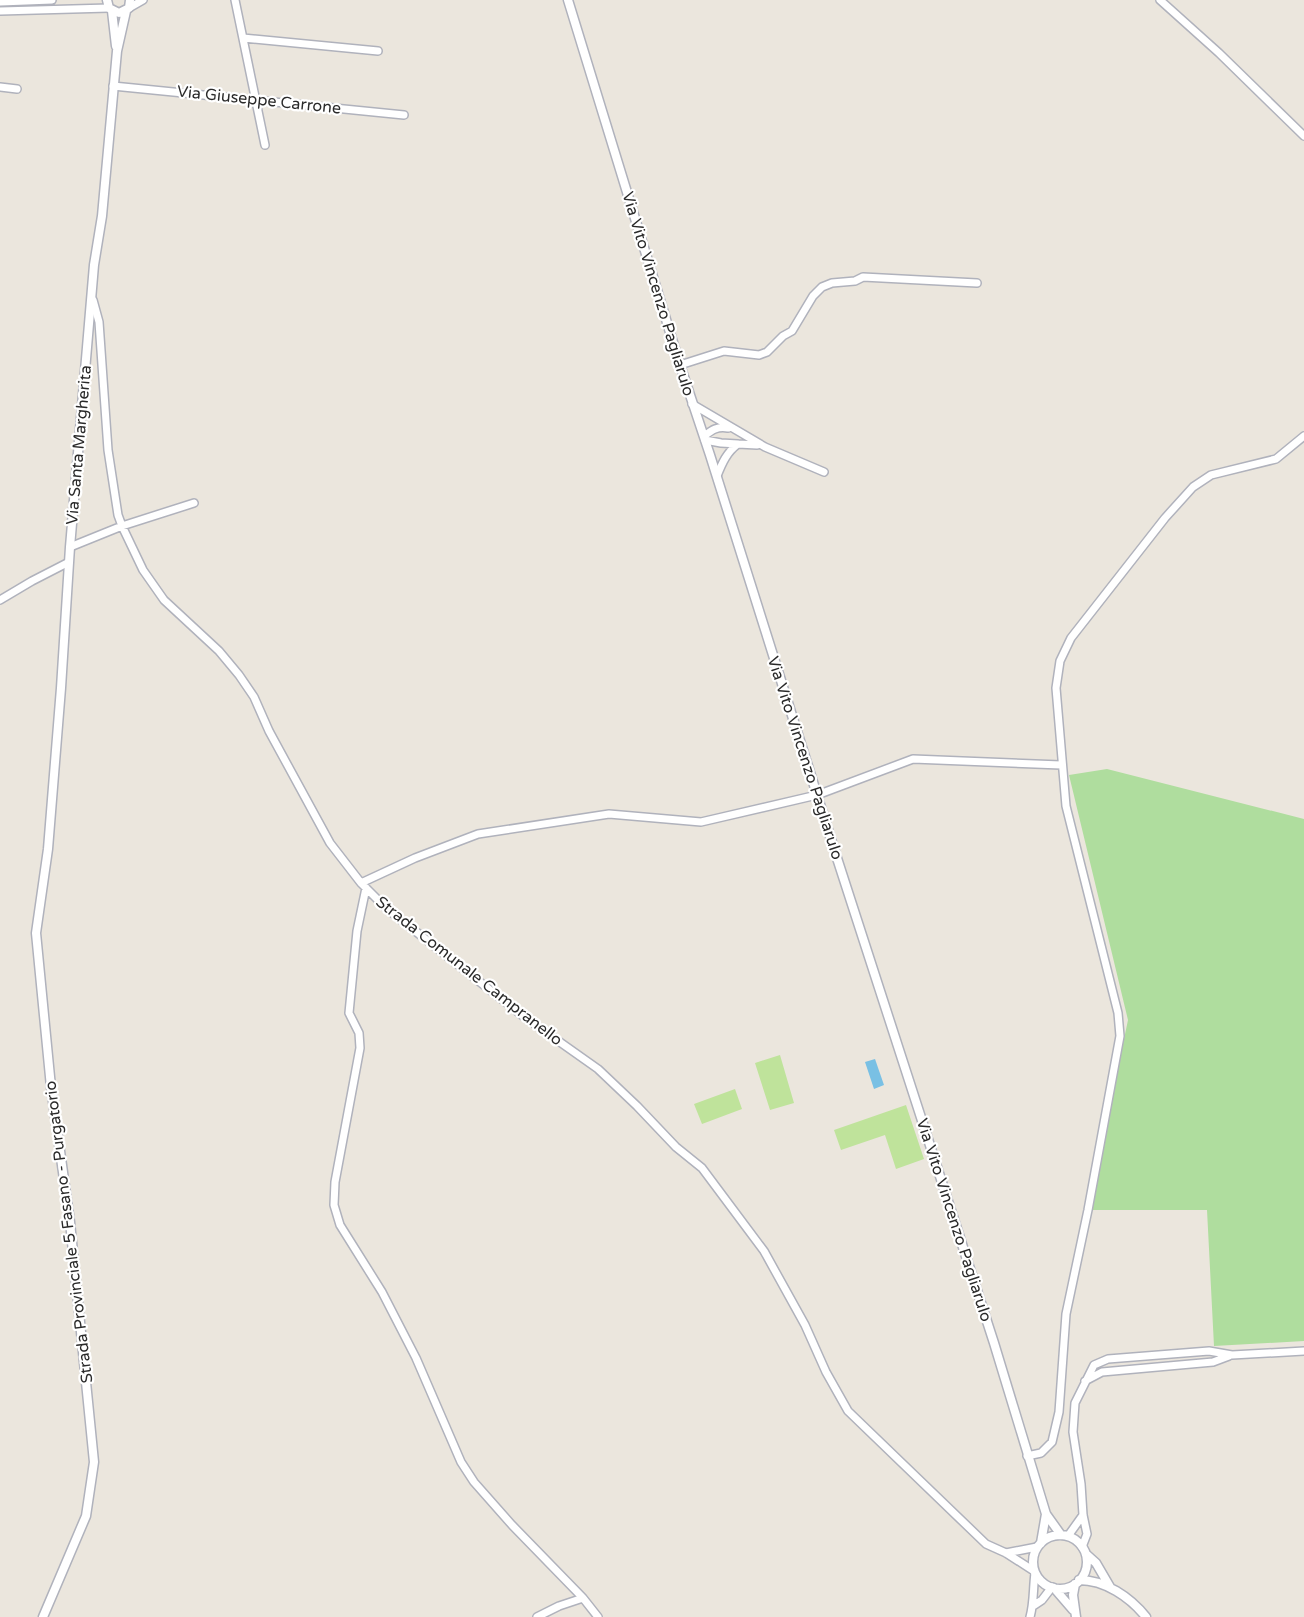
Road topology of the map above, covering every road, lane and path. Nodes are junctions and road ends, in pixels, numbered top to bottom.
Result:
1 (52, 0) edge
2 (143, 0) edge
3 (235, 0) edge
4 (568, 0) edge
5 (1160, 0) edge
6 (0, 2) edge
7 (110, 6) edge
8 (128, 6) edge
9 (0, 11) edge
10 (243, 38) junction
11 (117, 51) junction
12 (378, 51) dead end
13 (113, 86) junction
14 (0, 87) edge
15 (17, 89) dead end
16 (255, 100) junction
17 (404, 115) dead end
18 (1304, 136) edge
19 (265, 145) dead end
20 (977, 283) dead end
21 (92, 298) junction
22 (680, 365) junction
23 (692, 404) junction
24 (734, 429) junction
25 (1304, 436) edge
26 (704, 438) junction
27 (738, 444) junction
28 (765, 447) junction
29 (824, 472) dead end
30 (717, 476) junction
31 (194, 503) dead end
32 (122, 526) junction
33 (70, 547) junction
34 (69, 562) junction
35 (0, 600) edge
36 (1061, 765) junction
37 (816, 795) junction
38 (48, 839) joint
39 (364, 886) junction
40 (1304, 1351) edge
41 (1232, 1355) junction
42 (1084, 1382) junction
43 (1027, 1456) junction
44 (1046, 1514) junction
45 (1083, 1515) junction
46 (1064, 1535) junction
47 (1039, 1545) junction
48 (1084, 1550) junction
49 (1006, 1553) junction
50 (1035, 1572) junction
51 (1077, 1582) junction
52 (1110, 1587) junction
53 (1053, 1588) junction
54 (584, 1598) junction
55 (1033, 1606) junction
56 (1075, 1614) edge
57 (43, 1617) edge
58 (537, 1617) edge
59 (598, 1617) edge
60 (1030, 1617) edge
61 (1146, 1617) edge

1 - 6 street
2 - 8 street
3 - 10 street
4 - 22 street, Via Vito Vincenzo Pagliarulo
5 - 18 street
7 - 8 street
7 - 9 street
7 - 11 street, Via Santa Margherita
8 - 11 street, Via Santa Margherita
10 - 12 street
10 - 16 street
11 - 13 street, Via Santa Margherita
13 - 16 street, Via Giuseppe Carrone
13 - 21 street, Via Santa Margherita
14 - 15 street
16 - 17 street, Via Giuseppe Carrone
16 - 19 street
20 - 22 street
21 - 32 street, Strada Comunale Campranello
21 - 33 street, Via Santa Margherita
22 - 23 street, Via Vito Vincenzo Pagliarulo
23 - 24 street
23 - 26 street, Via Vito Vincenzo Pagliarulo
24 - 26 street
24 - 28 street
25 - 36 street
26 - 27 street
26 - 30 street, Via Vito Vincenzo Pagliarulo
27 - 28 street
27 - 30 street
28 - 29 street
30 - 37 street, Via Vito Vincenzo Pagliarulo
31 - 32 street
32 - 33 street
32 - 39 street, Strada Comunale Campranello
33 - 34 street, Via Santa Margherita
34 - 35 street
34 - 38 street, Via Santa Margherita
36 - 37 street
36 - 43 street
37 - 39 street
37 - 43 street, Via Vito Vincenzo Pagliarulo
38 - 57 street, Strada Provinciale 5 Fasano - Purgatorio
39 - 49 street, Strada Comunale Campranello
39 - 54 street
40 - 41 street
41 - 42 street
41 - 42 street
42 - 45 street
43 - 44 street, Via Vito Vincenzo Pagliarulo
44 - 46 street, Via Vito Vincenzo Pagliarulo
44 - 47 street, Via Vito Vincenzo Pagliarulo
45 - 46 street
45 - 48 street
46 - 47 street
46 - 48 street
47 - 49 street
47 - 50 street
48 - 51 street
48 - 52 street
49 - 50 street, Strada Comunale Campranello
50 - 53 street
50 - 55 street
51 - 52 street
51 - 53 street
51 - 56 street
52 - 61 street
53 - 55 street
53 - 56 street
54 - 58 street
54 - 59 street
55 - 60 street

